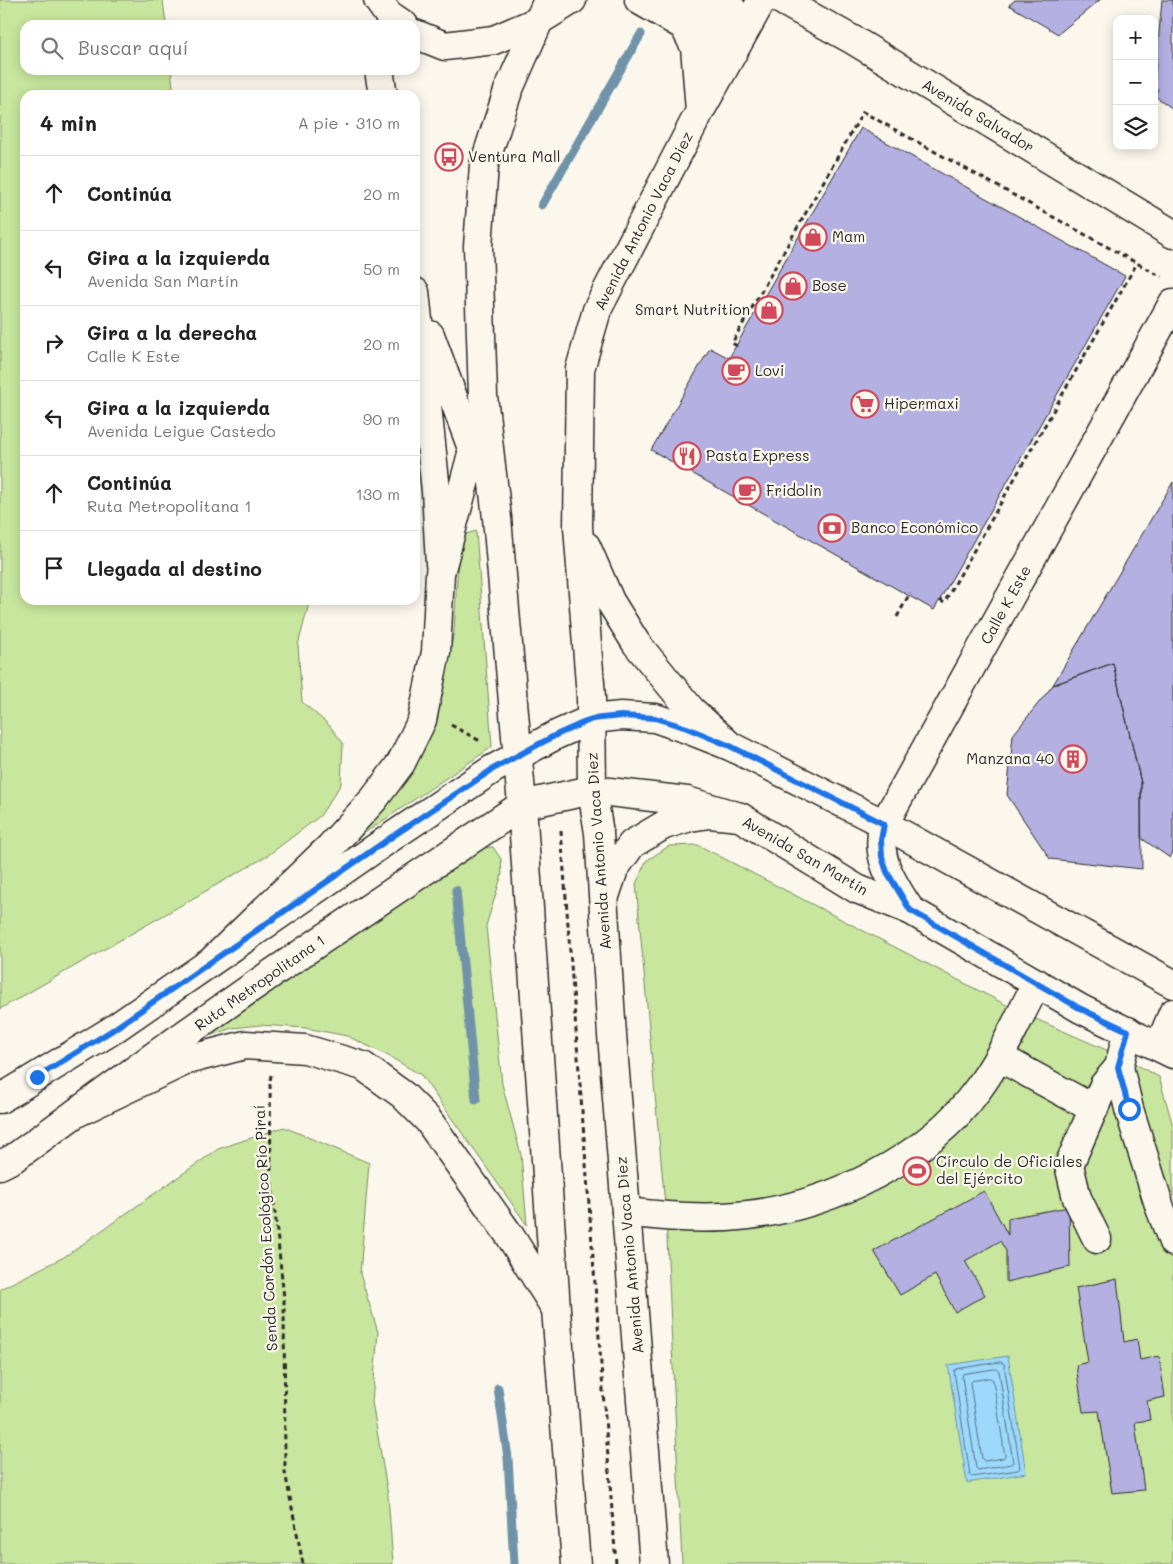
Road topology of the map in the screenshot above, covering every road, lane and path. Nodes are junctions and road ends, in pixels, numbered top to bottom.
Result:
1 (368, 0) edge
2 (378, 0) edge
3 (572, 0) edge
4 (639, 0) edge
5 (669, 0) edge
6 (702, 0) edge
7 (762, 0) edge
8 (781, 0) edge
9 (543, 11) edge
10 (371, 20) edge
11 (397, 20) edge
12 (420, 36) edge
13 (380, 75) edge
14 (382, 90) edge
15 (700, 111) junction
16 (1173, 234) edge
17 (1137, 263) junction
18 (1169, 291) edge
19 (420, 307) edge
20 (420, 335) edge
21 (737, 346) dead end
22 (483, 396) junction
23 (473, 450) junction
24 (497, 518) junction
25 (578, 527) junction
26 (440, 573) junction
27 (910, 593) dead end
28 (940, 600) dead end
29 (896, 617) dead end
30 (592, 719) junction
31 (730, 746) junction
32 (518, 755) junction
33 (592, 790) junction
34 (522, 805) junction
35 (740, 817) junction
36 (884, 824) junction
37 (561, 831) dead end
38 (603, 902) junction
39 (910, 910) junction
40 (214, 959) junction
41 (1037, 983) junction
42 (1173, 984) edge
43 (1173, 1012) edge
44 (1128, 1031) junction
45 (1166, 1050) edge
46 (999, 1057) junction
47 (1118, 1067) junction
48 (273, 1069) dead end
49 (0, 1098) edge
50 (1094, 1109) junction
51 (76, 1113) junction
52 (0, 1164) edge
53 (626, 1212) junction
54 (1096, 1238) dead end
55 (1173, 1242) edge
56 (556, 1309) junction
57 (303, 1564) edge
58 (576, 1564) edge
59 (616, 1564) edge
60 (654, 1564) edge

1 - 10 main road
2 - 11 main road
3 - 9 main road
4 - 15 main road
5 - 6 main road
7 - 15 main road, Avenida Antonio Vaca Diez
8 - 16 main road, Avenida Salvador
9 - 12 main road
9 - 22 main road
13 - 14 main road
15 - 25 main road, Avenida Antonio Vaca Diez
17 - 18 path
17 - 21 path
17 - 28 path
18 - 36 main road, Calle K Este
19 - 23 main road
20 - 26 main road
22 - 23 main road
22 - 24 main road
23 - 24 main road
23 - 26 main road
24 - 32 main road
25 - 30 main road, Avenida Antonio Vaca Diez
25 - 31 main road
26 - 40 main road
27 - 29 path
30 - 31 main road
30 - 32 main road
30 - 33 main road, Avenida Antonio Vaca Diez
31 - 36 main road
32 - 34 main road
32 - 40 main road
33 - 34 main road, Avenida San Martín
33 - 35 main road, Avenida San Martín
33 - 38 main road, Avenida Antonio Vaca Diez
34 - 51 main road, Ruta Metropolitana 1
34 - 56 main road
35 - 38 main road
35 - 39 main road, Avenida San Martín
36 - 39 main road, Calle K Este
36 - 42 main road
37 - 59 path
38 - 53 main road, Avenida Antonio Vaca Diez
39 - 41 main road, Avenida San Martín
40 - 49 main road
41 - 44 main road, Avenida San Martín
41 - 46 main road
43 - 45 main road
44 - 45 main road, Avenida San Martín
44 - 47 main road
46 - 50 main road
46 - 53 main road
47 - 50 main road
47 - 55 main road
48 - 57 path, Senda Cordón Ecológico Río Piraí
50 - 54 main road
51 - 52 main road, Ruta Metropolitana 1
51 - 56 main road
53 - 60 main road, Avenida Antonio Vaca Diez
56 - 58 main road

